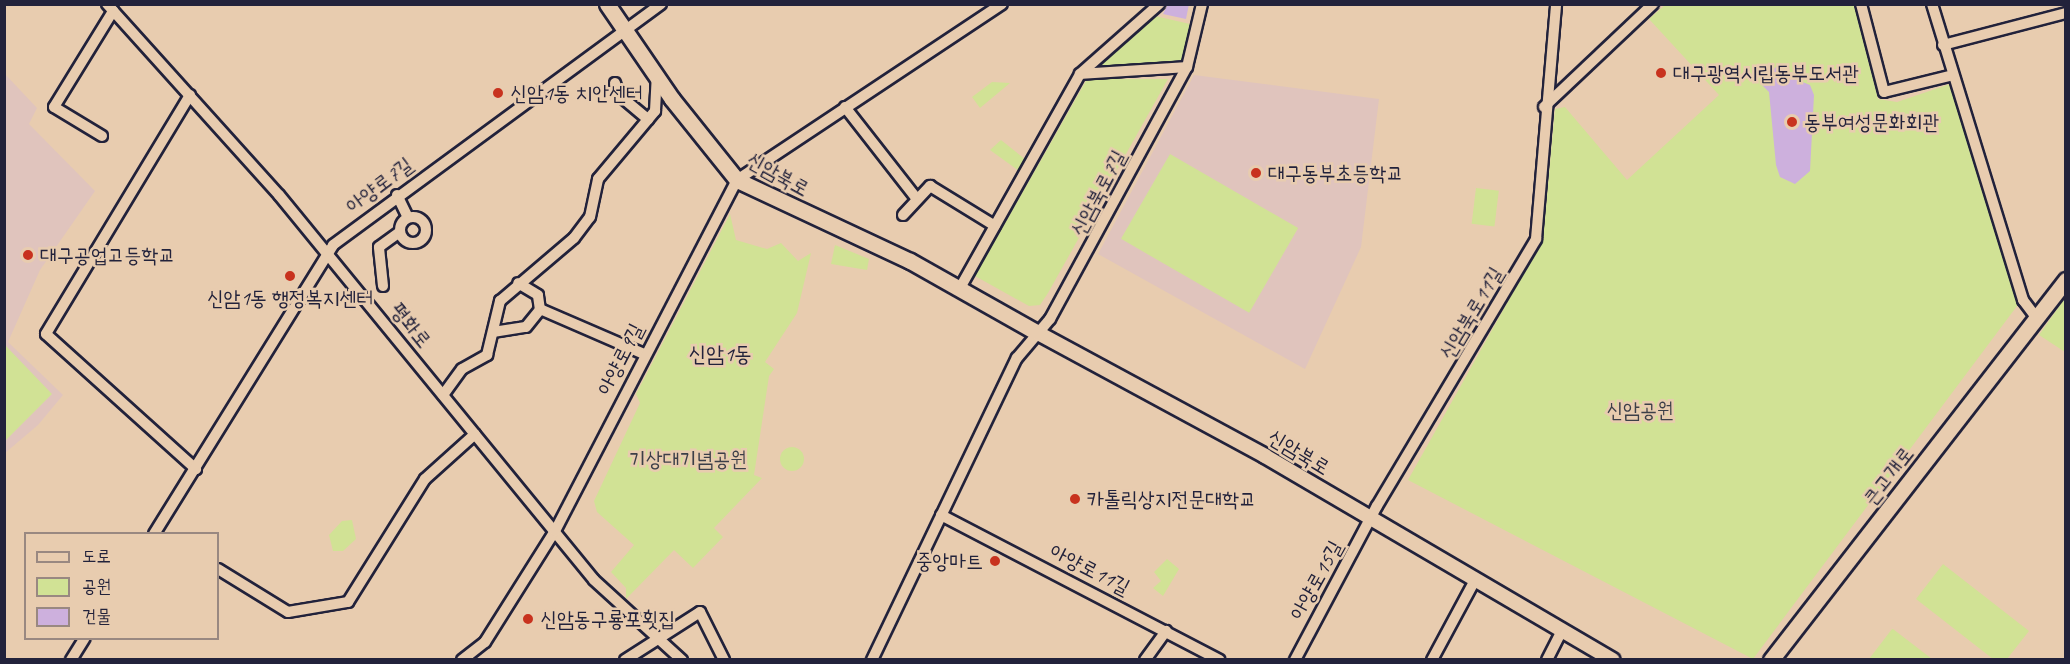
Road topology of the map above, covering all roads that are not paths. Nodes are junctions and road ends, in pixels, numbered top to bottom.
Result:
1 (607, 4) edge
2 (661, 4) edge
3 (1002, 4) edge
4 (1159, 4) edge
5 (1202, 4) edge
6 (1556, 4) edge
7 (1653, 4) edge
8 (1861, 4) edge
9 (1932, 4) edge
10 (110, 8) edge
11 (2066, 13) edge
12 (627, 32) junction
13 (1943, 45) junction
14 (1187, 67) junction
15 (1080, 74) junction
16 (1953, 75) junction
17 (657, 78) junction
18 (615, 83) dead end
19 (190, 95) junction
20 (845, 107) junction
21 (1544, 107) junction
22 (648, 119) junction
23 (102, 136) dead end
24 (737, 180) junction
25 (397, 195) junction
26 (917, 200) junction
27 (903, 214) dead end
28 (408, 218) junction
29 (995, 226) junction
30 (400, 232) junction
31 (328, 255) junction
32 (2066, 280) edge
33 (518, 283) junction
34 (383, 286) dead end
35 (960, 288) junction
36 (540, 309) junction
37 (2036, 317) junction
38 (493, 332) junction
39 (1036, 332) junction
40 (644, 354) junction
41 (443, 395) junction
42 (475, 434) junction
43 (196, 468) junction
44 (941, 515) junction
45 (1372, 520) junction
46 (555, 531) junction
47 (158, 532) edge
48 (219, 570) edge
49 (1474, 582) junction
50 (1166, 630) junction
51 (1562, 631) junction
52 (660, 637) junction
53 (84, 640) edge
54 (71, 660) edge
55 (462, 660) edge
56 (625, 660) edge
57 (682, 660) edge
58 (724, 660) edge
59 (872, 660) edge
60 (1145, 660) edge
61 (1220, 660) edge
62 (1295, 660) edge
63 (1432, 660) edge
64 (1547, 660) edge
65 (1612, 660) edge
66 (1771, 660) edge

1 - 12 main road, 신암북로
2 - 12 street, 아양로7길
3 - 20 street, 아양로9길
4 - 15 street
5 - 14 street, 신암북로7길
6 - 21 street, 신암북로11길
7 - 21 street
8 - 16 street
9 - 13 street
10 - 19 street, 평화로
10 - 23 street, 평화로
11 - 13 street
12 - 17 main road, 신암북로
12 - 25 street, 아양로7길
13 - 16 street
14 - 15 street
14 - 39 street, 신암북로7길
15 - 29 street
16 - 37 street
17 - 22 street
17 - 24 main road, 신암북로
18 - 22 street
19 - 31 street, 평화로
19 - 43 street
20 - 24 street, 아양로9길
20 - 26 street
21 - 45 street, 신암북로11길
22 - 33 street
24 - 35 main road, 신암북로
24 - 40 street, 아양로9길
25 - 28 street
25 - 31 street, 아양로7길
26 - 27 street
26 - 29 street
28 - 30 street
28 - 30 street
29 - 35 street
30 - 34 street
31 - 41 street, 평화로
31 - 43 street, 아양로7길
32 - 37 main road, 큰고개로
33 - 36 street
33 - 38 street
35 - 39 main road, 신암북로
36 - 38 street
36 - 40 street
37 - 66 main road, 큰고개로
38 - 41 street
39 - 44 street
39 - 45 street, 신암북로
40 - 46 street, 아양로9길
41 - 42 street, 평화로
42 - 46 street, 평화로
42 - 48 street
43 - 47 street, 아양로7길
44 - 50 street, 아양로11길
44 - 59 street
45 - 49 street, 신암북로
45 - 62 street, 아양로15길
46 - 52 street, 평화로
46 - 55 street, 아양로9길
49 - 51 street, 신암북로
49 - 63 street
50 - 60 street
50 - 61 street, 아양로11길
51 - 64 street
51 - 65 street, 신암북로
52 - 56 street
52 - 57 street, 평화로
52 - 58 street
53 - 54 street

